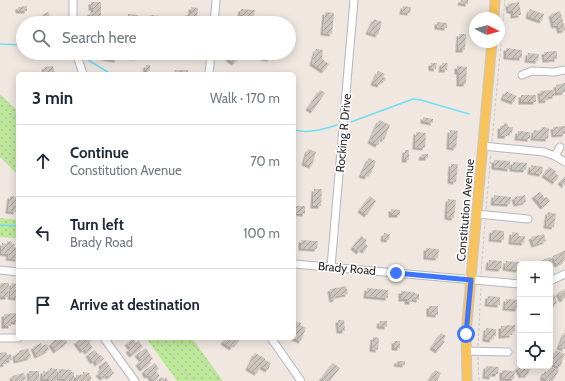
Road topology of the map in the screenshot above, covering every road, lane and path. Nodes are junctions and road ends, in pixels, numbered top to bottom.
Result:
1 (73, 0) edge
2 (216, 0) edge
3 (354, 0) edge
4 (495, 0) edge
5 (505, 0) edge
6 (494, 12) edge
7 (73, 16) edge
8 (215, 16) edge
9 (492, 48) edge
10 (78, 60) edge
11 (210, 60) edge
12 (565, 70) edge
13 (82, 72) edge
14 (209, 72) edge
15 (522, 75) dead end
16 (0, 97) edge
17 (16, 115) edge
18 (16, 116) edge
19 (0, 122) edge
20 (0, 145) edge
21 (487, 147) junction
22 (560, 147) dead end
23 (0, 156) edge
24 (555, 156) junction
25 (565, 162) edge
26 (16, 163) edge
27 (16, 172) edge
28 (482, 215) junction
29 (528, 219) dead end
30 (296, 264) edge
31 (331, 267) junction
32 (0, 270) edge
33 (16, 272) edge
34 (565, 274) edge
35 (553, 279) edge
36 (471, 280) junction
37 (482, 280) junction
38 (517, 284) edge
39 (0, 338) edge
40 (16, 338) edge
41 (105, 340) edge
42 (161, 340) edge
43 (189, 340) edge
44 (271, 340) edge
45 (466, 351) junction
46 (478, 351) junction
47 (508, 352) dead end
48 (131, 380) edge
49 (193, 381) edge
50 (219, 381) edge
51 (300, 381) edge
52 (467, 381) edge
53 (479, 381) edge

1 - 7 street
2 - 8 street
3 - 31 street, Rocking R Drive
4 - 6 main road
5 - 21 path
9 - 21 main road, Constitution Avenue
10 - 13 street
11 - 14 street
12 - 15 street
16 - 17 path
18 - 19 path
20 - 26 path
21 - 24 street
21 - 28 main road, Constitution Avenue
21 - 28 path
22 - 24 street
23 - 27 path
24 - 25 street
28 - 29 street
28 - 36 main road, Constitution Avenue
28 - 37 path
30 - 31 street, Brady Road
31 - 36 street, Brady Road
32 - 33 street
34 - 35 street
36 - 37 street, Brady Road
36 - 45 main road, Constitution Avenue
37 - 38 street, Brady Road
37 - 46 path
39 - 40 street
41 - 48 street
42 - 49 path
43 - 50 path
44 - 51 street
45 - 46 street
45 - 52 main road, Constitution Avenue
46 - 47 street
46 - 53 path

